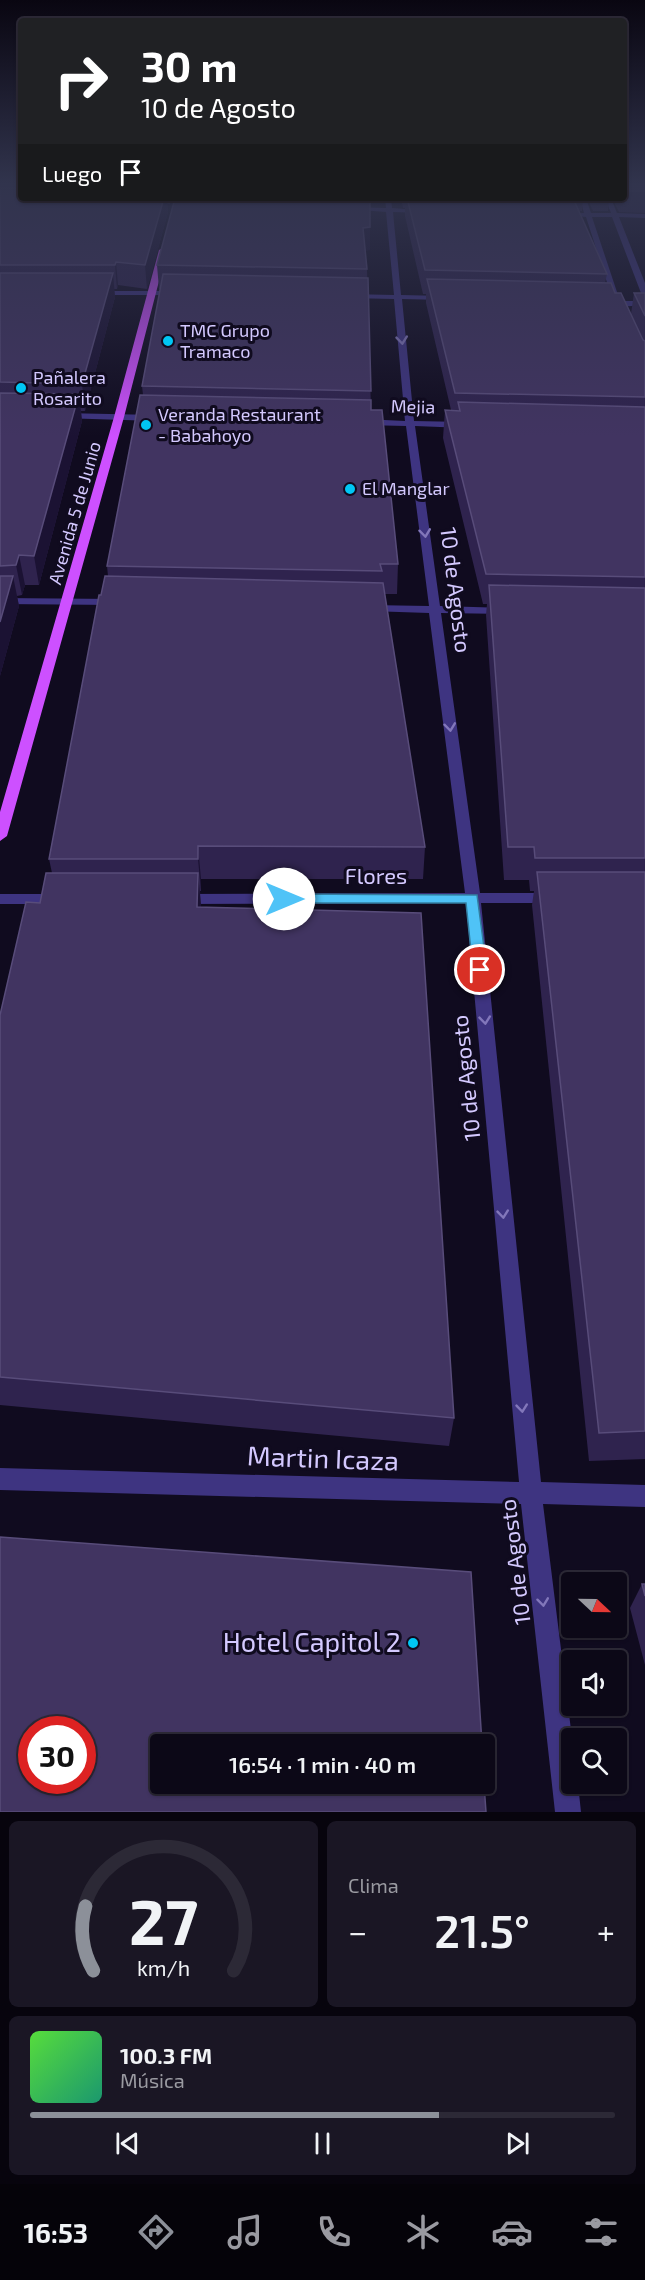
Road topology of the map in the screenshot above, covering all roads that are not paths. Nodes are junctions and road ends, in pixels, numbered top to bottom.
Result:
1 (158, 268) edge
2 (395, 268) edge
3 (606, 268) edge
4 (636, 268) edge
5 (89, 293) edge
6 (152, 293) junction
7 (187, 293) edge
8 (645, 293) edge
9 (339, 296) edge
10 (398, 297) junction
11 (455, 299) edge
12 (594, 303) edge
13 (617, 303) junction
14 (645, 303) edge
15 (622, 313) edge
16 (56, 416) edge
17 (119, 417) junction
18 (166, 418) edge
19 (352, 422) edge
20 (410, 423) junction
21 (481, 425) edge
22 (67, 600) junction
23 (0, 601) edge
24 (126, 602) edge
25 (352, 608) edge
26 (435, 610) junction
27 (517, 611) edge
28 (0, 836) edge
29 (565, 898) edge
30 (0, 899) edge
31 (71, 899) edge
32 (165, 899) edge
33 (473, 899) junction
34 (0, 1479) edge
35 (531, 1493) junction
36 (645, 1496) edge
37 (568, 1812) edge

1 - 6 main road, Avenida 5 de Junio
2 - 10 street, 10 de Agosto
3 - 13 street
4 - 8 street
5 - 6 street
6 - 7 street
6 - 17 main road, Avenida 5 de Junio
9 - 10 street
10 - 11 street
10 -> 20 street, 10 de Agosto
12 - 13 street
13 - 14 street
13 - 15 street
16 - 17 street
17 - 18 street
17 - 22 main road, Avenida 5 de Junio
19 - 20 street, Mejia
20 - 21 street, Mejia
20 -> 26 street, 10 de Agosto
22 - 23 street
22 - 24 street
22 - 28 main road, Avenida 5 de Junio
25 - 26 street
26 - 27 street
26 -> 33 street, 10 de Agosto
29 - 33 street, Flores
30 - 31 street
32 - 33 street, Flores
33 -> 35 street, 10 de Agosto
34 - 35 street, Martin Icaza
35 - 36 street, Martin Icaza
35 -> 37 street, 10 de Agosto

